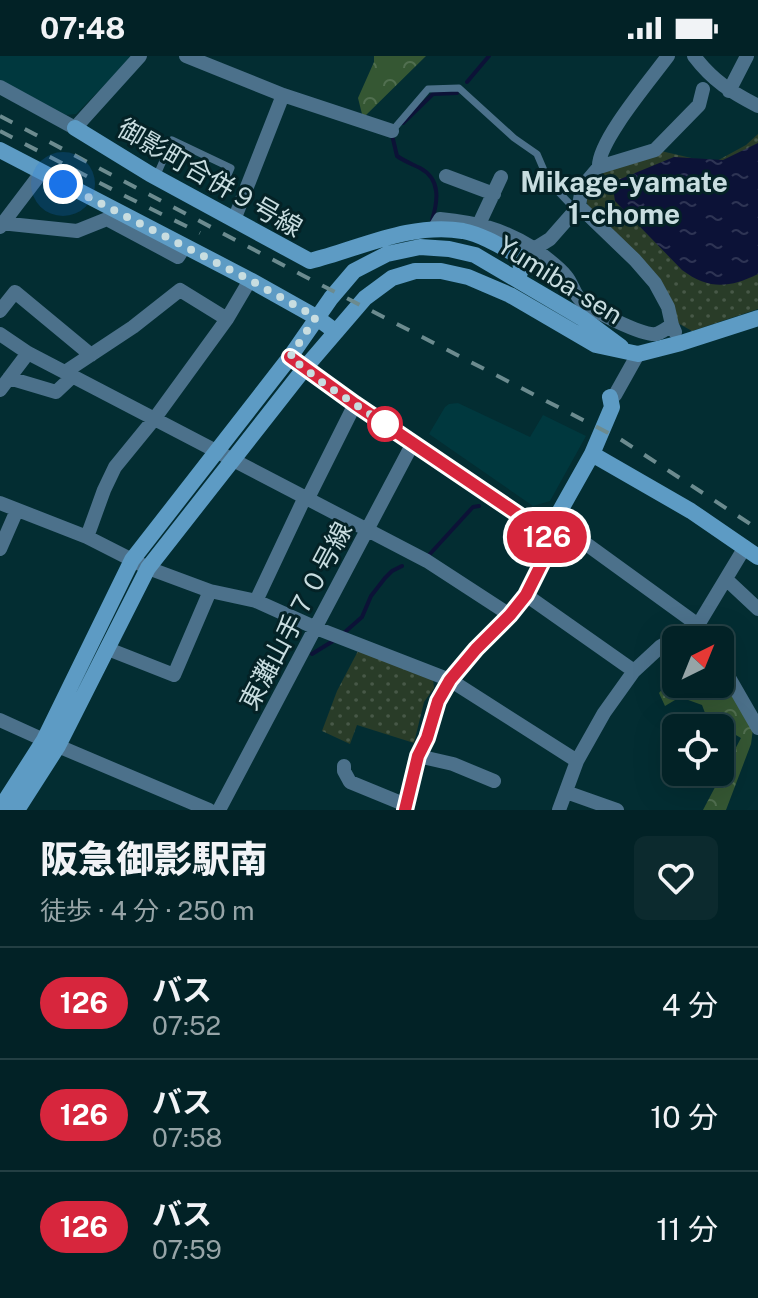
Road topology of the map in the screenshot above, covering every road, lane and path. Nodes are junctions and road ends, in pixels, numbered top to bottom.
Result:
1 (140, 56) edge
2 (186, 56) edge
3 (668, 56) edge
4 (694, 56) edge
5 (747, 56) edge
6 (707, 74) junction
7 (0, 87) edge
8 (703, 89) joint
9 (729, 91) junction
10 (283, 95) junction
11 (758, 106) edge
12 (75, 128) junction
13 (392, 131) joint
14 (0, 150) edge
15 (599, 167) junction
16 (41, 173) junction
17 (446, 176) dead end
18 (156, 177) junction
19 (501, 177) dead end
20 (223, 186) dead end
21 (494, 194) junction
22 (579, 206) junction
23 (234, 220) junction
24 (479, 224) junction
25 (1, 225) edge
26 (434, 229) junction
27 (185, 246) junction
28 (534, 249) junction
29 (517, 279) junction
30 (250, 280) junction
31 (0, 311) edge
32 (316, 317) junction
33 (758, 318) edge
34 (227, 319) junction
35 (672, 325) junction
36 (336, 332) junction
37 (0, 334) edge
38 (681, 343) junction
39 (632, 352) junction
40 (28, 353) junction
41 (91, 355) junction
42 (290, 357) junction
43 (304, 369) junction
44 (69, 374) junction
45 (4, 384) edge
46 (610, 397) joint
47 (355, 404) junction
48 (155, 418) junction
49 (413, 443) junction
50 (216, 451) junction
51 (592, 454) junction
52 (232, 460) junction
53 (307, 498) junction
54 (0, 503) edge
55 (17, 510) junction
56 (369, 529) junction
57 (547, 534) junction
58 (87, 537) junction
59 (0, 549) edge
60 (751, 552) edge
61 (132, 560) junction
62 (148, 568) junction
63 (727, 580) junction
64 (210, 591) junction
65 (526, 595) junction
66 (256, 601) junction
67 (758, 609) edge
68 (510, 615) junction
69 (698, 625) junction
70 (316, 628) junction
71 (108, 649) junction
72 (634, 671) junction
73 (450, 680) junction
74 (734, 686) edge
75 (0, 720) edge
76 (758, 728) edge
77 (51, 743) junction
78 (418, 756) junction
79 (577, 761) junction
80 (344, 766) dead end
81 (494, 781) dead end
82 (566, 792) junction
83 (405, 808) edge
84 (0, 809) edge
85 (17, 810) edge
86 (209, 810) edge
87 (219, 810) edge
88 (559, 810) edge
89 (617, 810) edge

1 - 12 street
2 - 10 street
3 - 15 street
4 - 6 street
5 - 9 street
6 - 8 lane
6 - 9 street
7 - 12 street, 御影町合併９号線
8 - 15 street
9 - 11 street
10 - 13 street
10 - 23 street
12 - 18 street, 御影町合併９号線
13 - 22 lane
14 - 16 street
15 - 22 street
16 - 25 street
16 - 27 street
17 - 21 street
18 - 20 lane
18 - 23 street, 御影町合併９号線
19 - 21 street
21 - 24 street
22 - 28 street
22 - 35 street
23 - 26 street, 御影町合併９号線
24 - 26 street
24 - 28 street
25 - 27 street
26 - 29 street, 御影町合併９号線
27 - 30 street
28 - 35 street
29 - 32 street, Yumiba-sen
29 - 39 street, Yumiba-sen
30 - 32 street
30 - 34 street
31 - 41 street
32 - 36 street
32 - 42 street, Yumiba-sen
33 - 38 street, Yumiba-sen
34 - 41 street
34 - 48 street
35 - 38 street
36 - 39 street, Yumiba-sen
36 - 43 street, Yumiba-sen
37 - 40 street
38 - 39 street, Yumiba-sen
39 - 46 street
40 - 44 street
40 - 45 street
41 - 44 street
42 - 43 street
42 - 50 street, Yumiba-sen
43 - 47 street
43 - 52 street, Yumiba-sen
44 - 45 street
44 - 48 street
46 - 51 street
47 - 49 street
47 - 53 street
48 - 50 street
48 - 58 street
49 - 56 street, 東灘山手７０号線
49 - 57 street
50 - 52 street
50 - 61 street, Yumiba-sen
51 - 57 street
51 - 60 street
52 - 53 street
52 - 62 street, Yumiba-sen
53 - 56 street
53 - 66 street
54 - 55 street
55 - 58 street
55 - 59 street
56 - 68 street
56 - 70 street, 東灘山手７０号線
57 - 65 street
57 - 69 street
58 - 61 street
60 - 63 street
61 - 62 street
61 - 77 street, Yumiba-sen
62 - 64 street
62 - 71 street, Yumiba-sen
63 - 67 street
63 - 69 street
64 - 66 street
64 - 71 street
65 - 68 street
65 - 72 street
66 - 70 street
68 - 73 street
69 - 72 street
70 - 73 street
70 - 87 street, 東灘山手７０号線
71 - 77 street, Yumiba-sen
72 - 79 street
73 - 78 street
73 - 79 street
74 - 76 street
75 - 77 street
77 - 84 street, Yumiba-sen
77 - 85 street, Yumiba-sen
77 - 86 street
78 - 81 street
78 - 83 street
79 - 82 street
80 - 83 street
82 - 88 street
82 - 89 street

